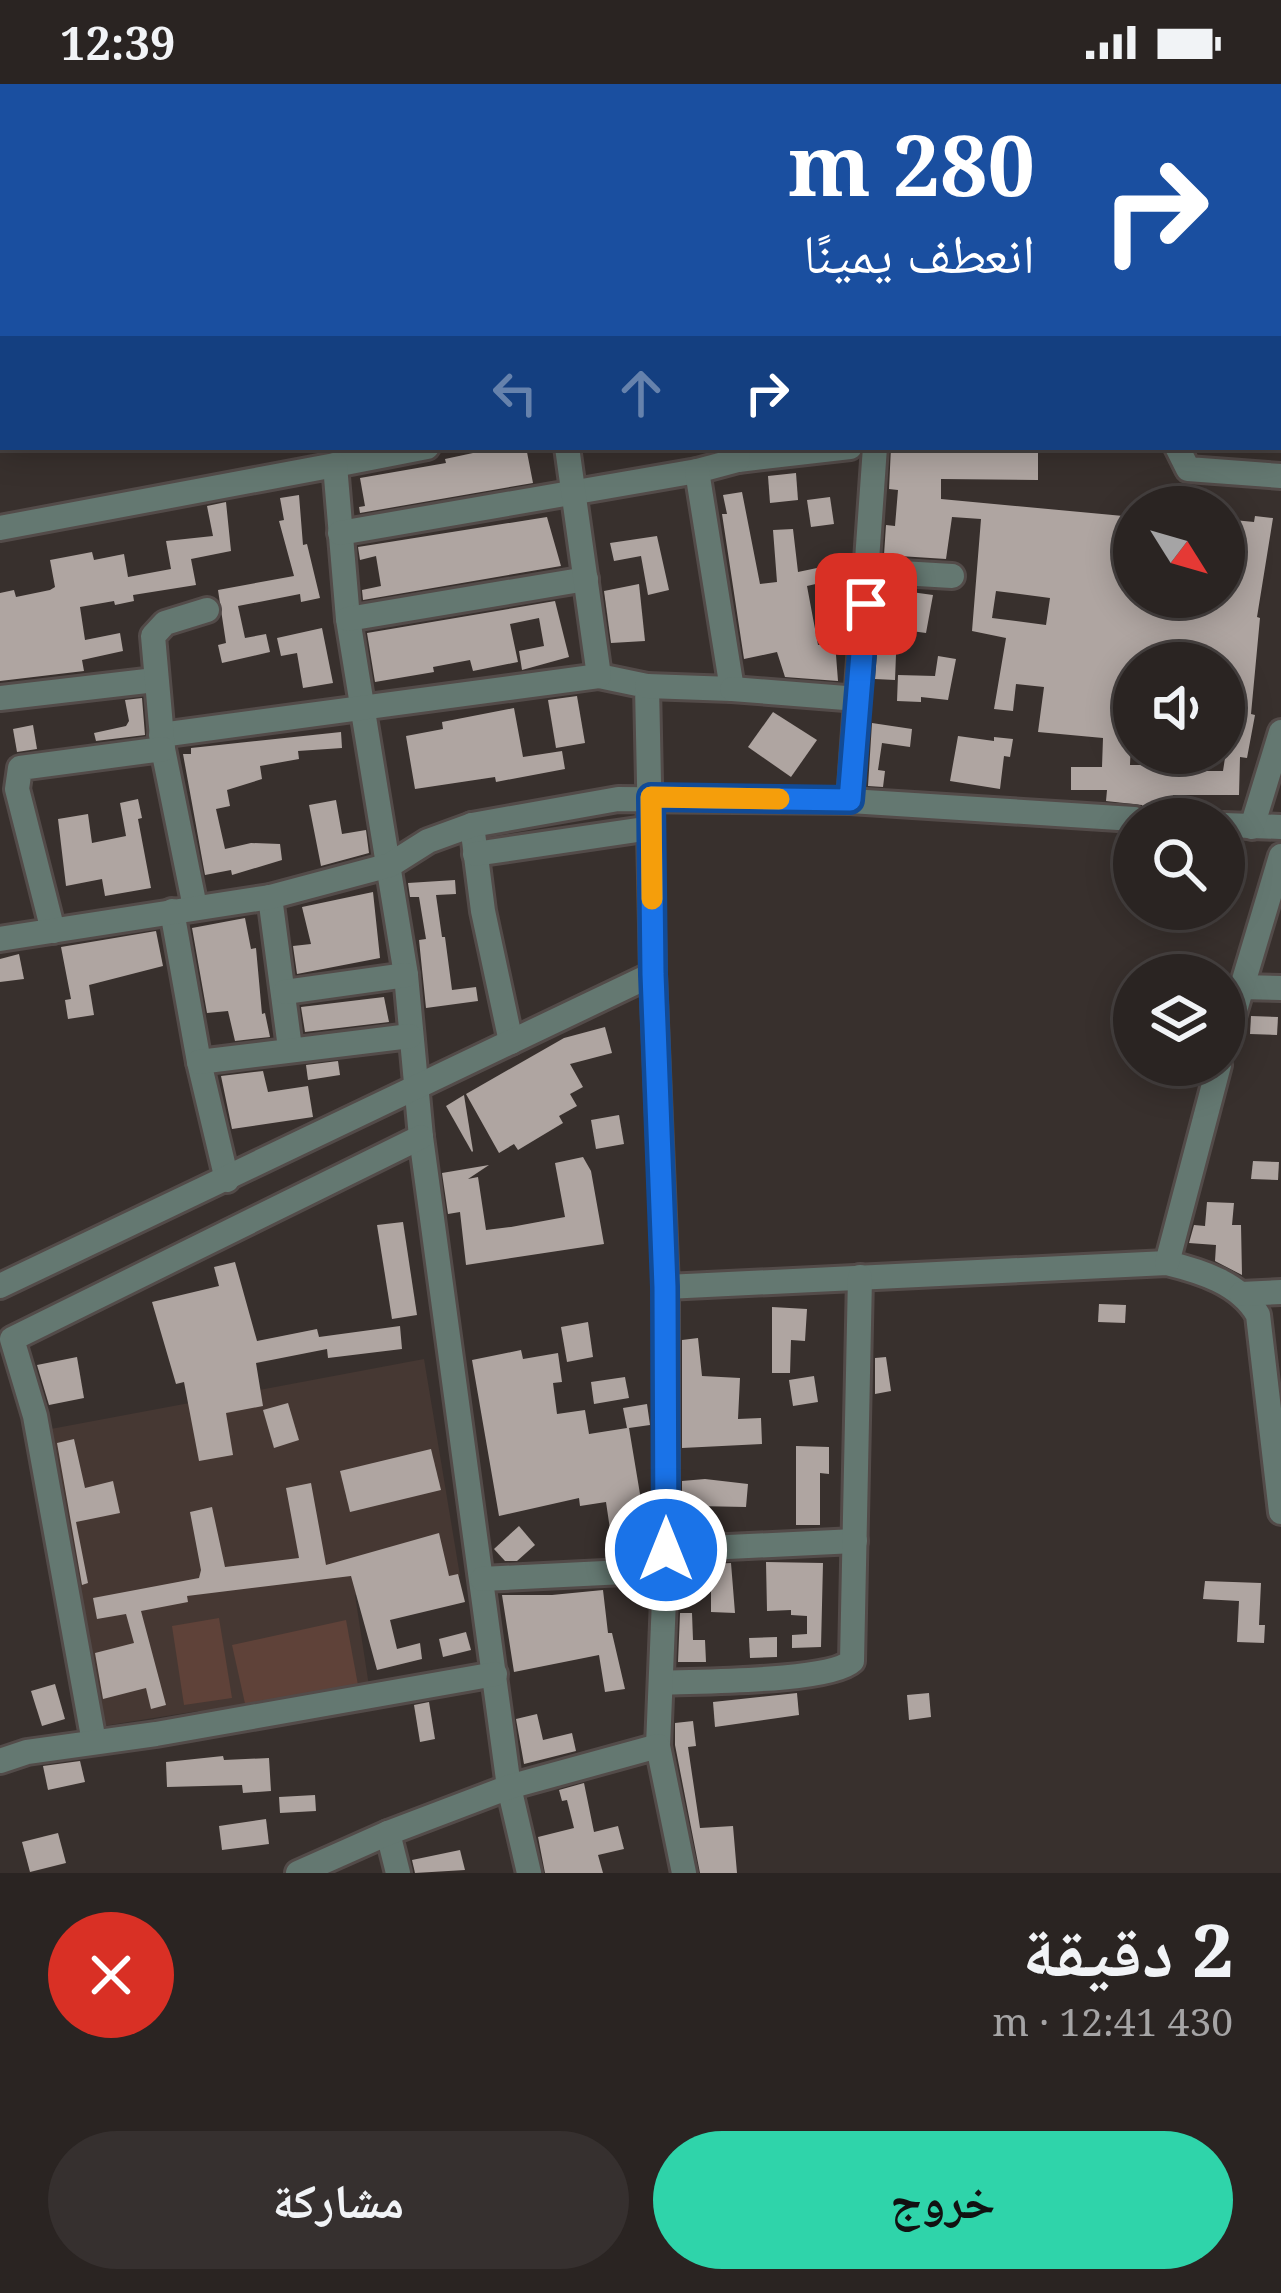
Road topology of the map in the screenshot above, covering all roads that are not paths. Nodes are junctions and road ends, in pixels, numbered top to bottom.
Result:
1 (411, 450) edge
2 (568, 450) edge
3 (802, 450) edge
4 (875, 450) edge
5 (1178, 450) edge
6 (737, 454) edge
7 (334, 464) junction
8 (697, 471) junction
9 (1281, 476) edge
10 (573, 493) junction
11 (0, 529) edge
12 (340, 532) junction
13 (867, 571) junction
14 (952, 576) dead end
15 (586, 578) junction
16 (207, 610) dead end
17 (348, 619) junction
18 (599, 676) junction
19 (155, 680) junction
20 (647, 686) junction
21 (733, 689) junction
22 (0, 698) edge
23 (858, 699) junction
24 (360, 709) junction
25 (1281, 733) edge
26 (162, 742) junction
27 (651, 797) junction
28 (850, 800) junction
29 (1113, 819) edge
30 (472, 825) junction
31 (1245, 826) edge
32 (1252, 827) junction
33 (1281, 827) edge
34 (651, 828) junction
35 (476, 854) junction
36 (1281, 856) edge
37 (390, 865) junction
38 (270, 896) junction
39 (184, 909) junction
40 (52, 931) junction
41 (0, 939) edge
42 (1245, 971) edge
43 (653, 974) junction
44 (406, 975) junction
45 (1245, 987) edge
46 (1281, 988) edge
47 (285, 992) junction
48 (410, 1036) junction
49 (511, 1042) junction
50 (290, 1048) junction
51 (199, 1062) junction
52 (1213, 1086) edge
53 (415, 1089) junction
54 (421, 1137) junction
55 (227, 1180) junction
56 (1167, 1263) junction
57 (860, 1277) junction
58 (0, 1286) edge
59 (665, 1287) junction
60 (1281, 1292) edge
61 (1241, 1294) junction
62 (6, 1341) edge
63 (1281, 1511) edge
64 (855, 1541) junction
65 (666, 1560) junction
66 (482, 1580) junction
67 (495, 1674) junction
68 (661, 1683) junction
69 (94, 1742) junction
70 (658, 1746) junction
71 (1, 1756) edge
72 (509, 1787) junction
73 (388, 1833) junction
74 (298, 1873) edge
75 (398, 1873) edge
76 (529, 1873) edge
77 (684, 1873) edge

1 - 7 street
2 - 10 street
3 - 6 street
4 - 13 street
5 - 9 street
6 - 8 street
7 - 11 street
7 - 12 street
8 - 10 street
8 - 21 street
10 - 12 street
10 - 15 street
12 - 17 street
13 - 14 street
13 - 23 street
15 - 17 street
15 - 18 street
16 - 19 street
17 - 24 street
18 - 20 street
18 - 24 street
19 - 22 street
19 - 26 street
20 - 21 street
20 - 27 street
21 - 23 street
23 - 28 street
24 - 26 street
24 - 37 street
25 - 32 street
26 - 39 street
26 - 40 street
27 - 28 street
27 - 30 street
27 - 34 street
28 - 29 street
30 - 35 street
30 - 37 street
31 - 32 street
32 - 33 street
34 - 35 street
34 - 43 street
35 - 49 street
36 - 42 street
37 - 38 street
37 - 44 street
38 - 39 street
38 - 47 street
39 - 40 street
39 - 51 street
40 - 41 street
43 - 49 street
43 - 59 street
44 - 47 street
44 - 48 street
45 - 46 street
47 - 50 street
48 - 50 street
48 - 53 street
49 - 53 street
50 - 51 street
51 - 55 street
52 - 56 street
53 - 54 street
53 - 55 street
54 - 62 street
54 - 66 street
55 - 58 street
56 - 57 street
56 - 61 street
57 - 59 street
57 - 64 street
59 - 65 street
60 - 61 street
61 - 63 street
62 - 69 street
64 - 65 street
64 - 68 street
65 - 66 street
65 - 68 street
66 - 67 street
67 - 69 street
67 - 72 street
68 - 70 street
69 - 71 street
70 - 72 street
70 - 77 street
72 - 73 street
72 - 76 street
73 - 74 street
73 - 75 street

